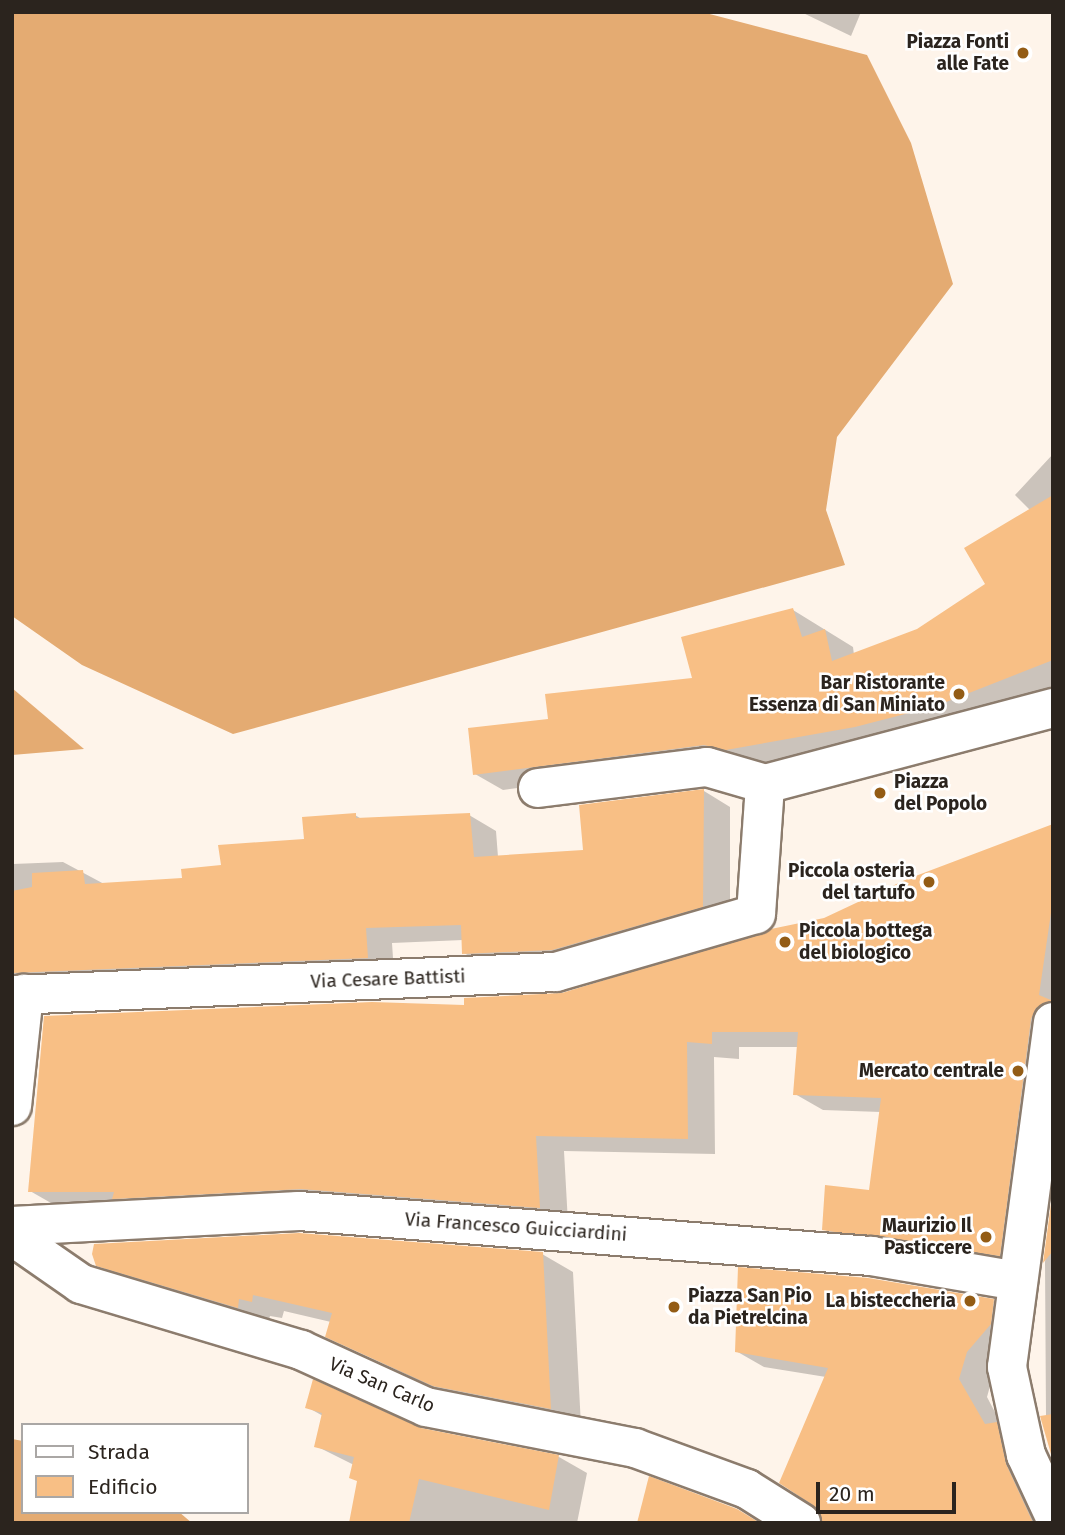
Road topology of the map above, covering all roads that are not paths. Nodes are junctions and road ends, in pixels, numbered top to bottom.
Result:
1 (1053, 708) edge
2 (765, 784) junction
3 (538, 788) dead end
4 (18, 994) edge
5 (1053, 1022) edge
6 (12, 1106) edge
7 (12, 1226) edge
8 (12, 1236) edge
9 (1018, 1280) junction
10 (1053, 1513) edge
11 (801, 1523) edge

1 - 2 main road
2 - 3 main road
2 - 4 main road, Via Cesare Battisti
4 - 6 main road
5 - 9 main road
7 - 9 main road, Via Francesco Guicciardini
8 - 11 main road, Via San Carlo
9 - 10 main road

